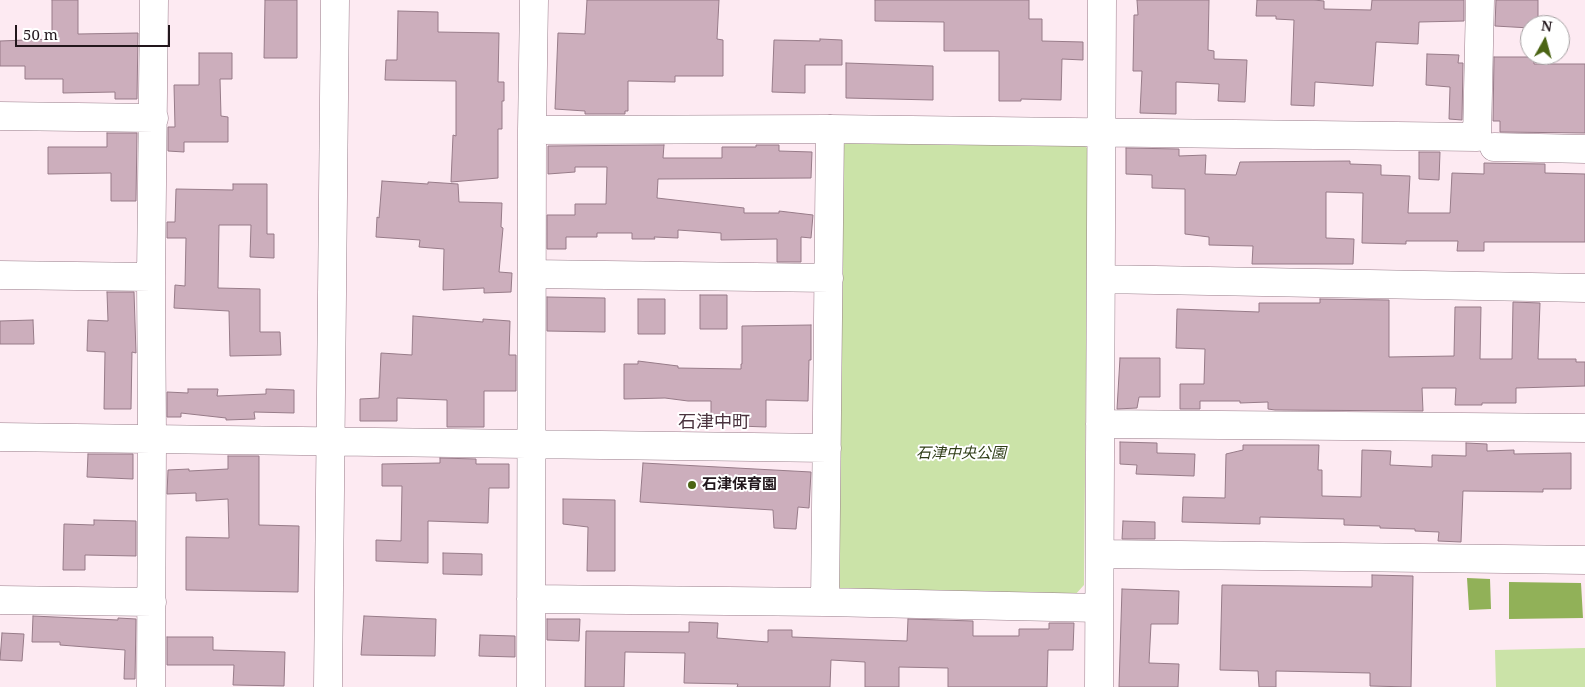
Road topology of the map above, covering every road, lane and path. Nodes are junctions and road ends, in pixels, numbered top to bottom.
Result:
1 (154, 0) edge
2 (335, 0) edge
3 (534, 0) edge
4 (1102, 0) edge
5 (1480, 0) edge
6 (0, 116) edge
7 (154, 118) junction
8 (830, 129) junction
9 (532, 130) junction
10 (1102, 133) junction
11 (1494, 147) dead end
12 (1585, 149) edge
13 (532, 274) junction
14 (0, 275) edge
15 (151, 277) junction
16 (829, 278) junction
17 (1101, 279) junction
18 (1585, 288) edge
19 (1100, 424) junction
20 (1585, 428) edge
21 (0, 437) edge
22 (152, 439) junction
23 (330, 442) junction
24 (532, 444) junction
25 (827, 448) junction
26 (1100, 554) junction
27 (1585, 560) edge
28 (531, 599) junction
29 (0, 600) edge
30 (152, 602) junction
31 (825, 602) junction
32 (1099, 608) junction
33 (152, 687) edge
34 (328, 687) edge
35 (531, 687) edge
36 (1099, 687) edge

1 - 7 street
2 - 23 street
3 - 9 street
4 - 10 street
5 - 10 street
6 - 7 street
7 - 15 street
8 - 9 street
8 - 10 street
8 - 16 street
9 - 13 street
10 - 17 street
11 - 12 street
13 - 16 street
13 - 24 street
14 - 15 street
15 - 22 street
16 - 25 street
17 - 18 street
17 - 19 street
19 - 20 street
19 - 26 street
21 - 22 street
22 - 23 street
22 - 30 street
23 - 24 street
23 - 34 street
24 - 25 street
24 - 28 street
25 - 31 street
26 - 27 street
26 - 32 street
28 - 31 street
28 - 35 street
29 - 30 street
30 - 33 street
31 - 32 street
32 - 36 street

